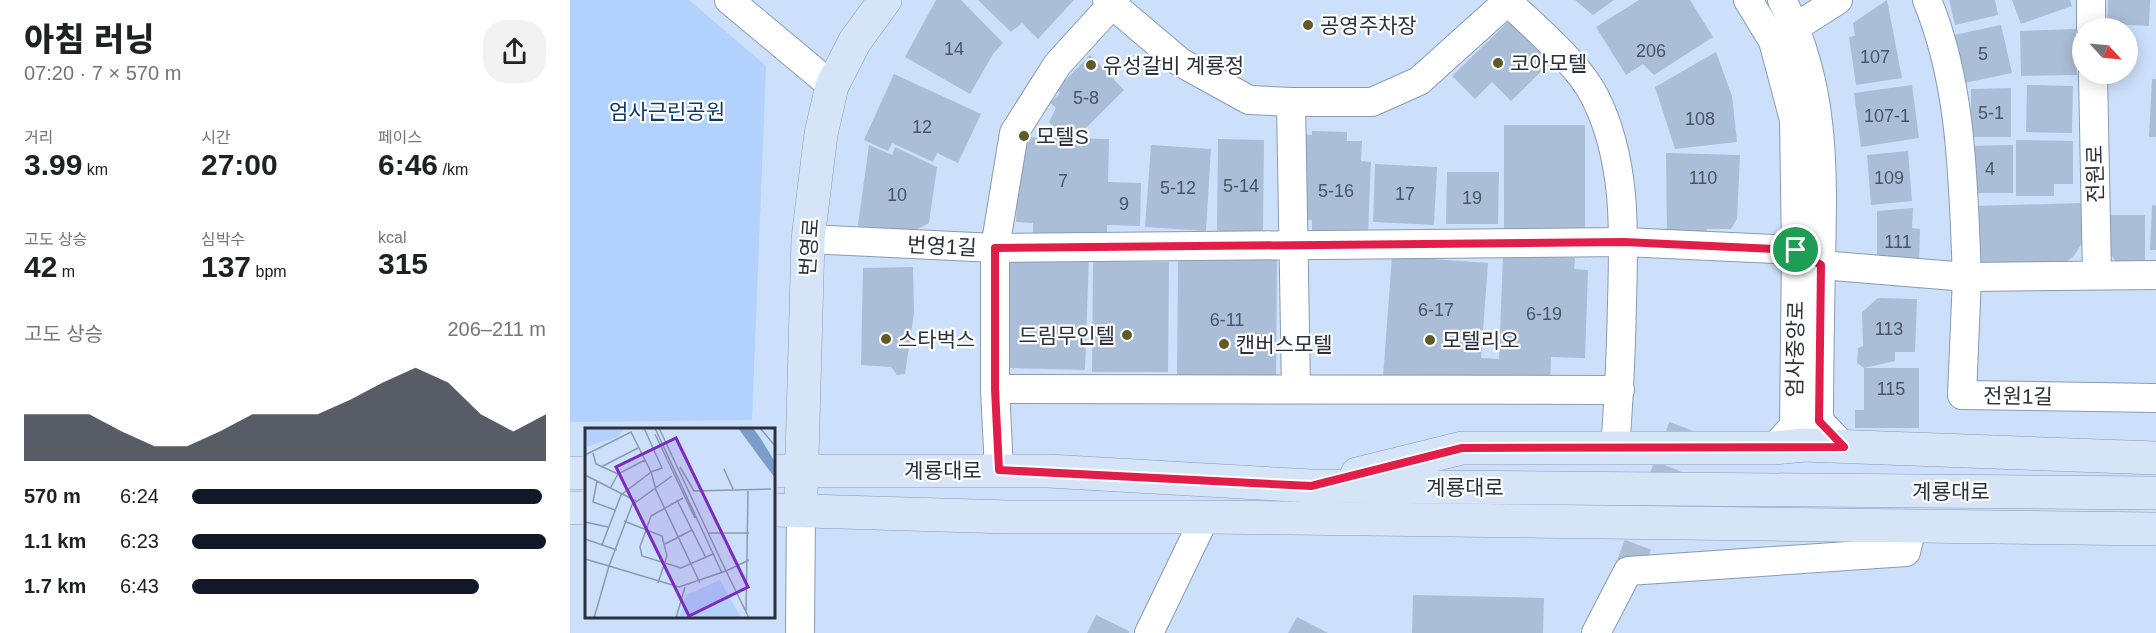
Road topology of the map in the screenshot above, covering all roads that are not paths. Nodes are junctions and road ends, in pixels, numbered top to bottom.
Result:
1 (729, 0) edge
2 (885, 0) edge
3 (1508, 0) edge
4 (1748, 0) edge
5 (1782, 0) edge
6 (1838, 0) edge
7 (1927, 0) edge
8 (2091, 0) edge
9 (1111, 2) edge
10 (2091, 18) edge
11 (1785, 34) junction
12 (2093, 84) edge
13 (832, 86) junction
14 (1291, 102) junction
15 (808, 239) junction
16 (1624, 242) junction
17 (1294, 247) junction
18 (995, 248) junction
19 (1796, 250) junction
20 (1821, 265) junction
21 (2156, 275) edge
22 (2097, 276) junction
23 (1967, 277) junction
24 (995, 389) junction
25 (1296, 389) junction
26 (1620, 390) junction
27 (2156, 398) edge
28 (1844, 447) junction
29 (1615, 448) junction
30 (1774, 448) junction
31 (2156, 458) edge
32 (999, 470) junction
33 (788, 471) edge
34 (1311, 486) junction
35 (2156, 493) edge
36 (787, 510) edge
37 (1205, 517) junction
38 (1912, 527) junction
39 (2156, 529) edge
40 (800, 633) edge
41 (1149, 633) edge
42 (1596, 633) edge

1 - 13 street
2 - 13 street, 번영로
3 - 14 street
3 - 16 street
4 - 11 street, 엄사중앙로
5 - 11 street, 엄사중앙로
6 - 11 street
7 - 23 street, 전원1길
8 - 10 street
9 - 14 street
9 - 18 street
11 - 19 street, 엄사중앙로
11 - 20 street, 엄사중앙로
12 - 22 street, 전원로
13 - 15 street, 번영로
14 - 17 street
15 - 18 street, 번영1길
15 - 33 street, 번영로
16 - 17 street, 번영1길
16 - 19 street, 번영1길
16 - 26 street
17 - 18 street, 번영1길
17 - 25 street
18 - 24 street
19 - 20 street
19 - 30 street, 엄사중앙로
20 - 23 street
20 - 28 street, 엄사중앙로
21 - 22 street
22 - 23 street
23 - 27 street, 전원1길
24 - 25 street
24 - 32 street
25 - 26 street
26 - 29 street
28 - 30 street
28 - 31 street
29 - 30 street
29 - 34 street
32 - 33 street, 계룡대로
32 - 34 street, 계룡대로
33 - 36 street, 번영로
34 - 35 street, 계룡대로
36 - 37 street, 계룡대로
36 - 40 street
37 - 38 street, 계룡대로
37 - 41 street
38 - 39 street, 계룡대로
38 - 42 street

